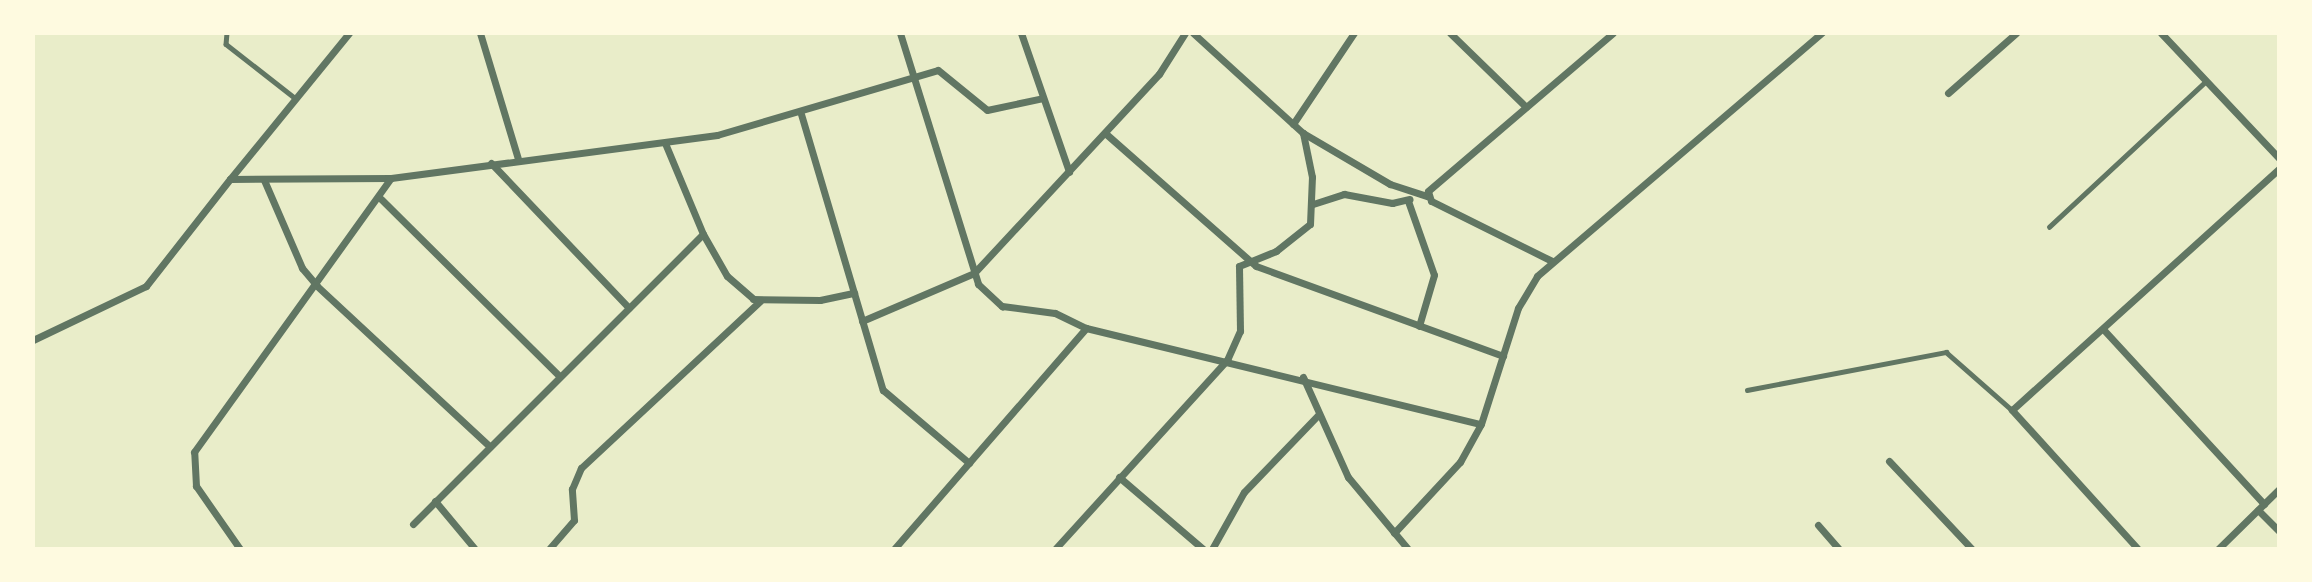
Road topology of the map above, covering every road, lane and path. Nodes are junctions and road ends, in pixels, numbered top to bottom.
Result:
1 (227, 33) edge
2 (349, 33) edge
3 (480, 33) edge
4 (900, 33) edge
5 (1021, 33) edge
6 (1185, 33) edge
7 (1193, 33) edge
8 (1354, 33) edge
9 (1450, 33) edge
10 (1613, 33) edge
11 (1822, 33) edge
12 (2015, 33) edge
13 (2161, 33) edge
14 (913, 78) junction
15 (2206, 81) junction
16 (1948, 93) dead end
17 (296, 98) junction
18 (1043, 98) junction
19 (1526, 107) junction
20 (801, 114) junction
21 (1293, 124) junction
22 (1105, 133) junction
23 (1303, 133) junction
24 (665, 143) junction
25 (2279, 158) edge
26 (519, 159) junction
27 (491, 163) junction
28 (2279, 169) edge
29 (1069, 172) junction
30 (391, 178) junction
31 (230, 179) junction
32 (264, 180) junction
33 (1415, 195) junction
34 (1427, 197) junction
35 (381, 199) junction
36 (1408, 201) junction
37 (1313, 204) junction
38 (2049, 227) dead end
39 (703, 234) junction
40 (1247, 260) junction
41 (1552, 261) junction
42 (974, 273) junction
43 (317, 286) junction
44 (854, 293) junction
45 (760, 301) junction
46 (629, 308) junction
47 (862, 321) junction
48 (1419, 326) junction
49 (1086, 328) junction
50 (2103, 329) junction
51 (33, 340) edge
52 (1503, 356) junction
53 (1227, 360) junction
54 (559, 377) junction
55 (1303, 377) junction
56 (1747, 390) dead end
57 (2012, 410) junction
58 (1319, 414) junction
59 (1481, 424) junction
60 (490, 447) junction
61 (1889, 461) dead end
62 (969, 463) junction
63 (1119, 477) junction
64 (2279, 489) edge
65 (435, 501) junction
66 (2261, 507) junction
67 (412, 524) dead end
68 (1818, 525) dead end
69 (2279, 531) edge
70 (1394, 533) junction
71 (896, 548) edge
72 (1056, 548) edge
73 (240, 549) edge
74 (475, 549) edge
75 (549, 549) edge
76 (1203, 549) edge
77 (1212, 549) edge
78 (1408, 549) edge
79 (1839, 549) edge
80 (1972, 549) edge
81 (2138, 549) edge
82 (2218, 549) edge

1 - 17 lane
2 - 17 street
3 - 26 street
4 - 14 street
5 - 18 street
6 - 22 street
7 - 21 street
8 - 21 street
9 - 19 street
10 - 19 street
11 - 41 street
12 - 16 street
13 - 15 street
14 - 18 street
14 - 20 street
14 - 42 street
15 - 25 street
15 - 38 lane
17 - 31 street
18 - 29 street
19 - 34 street
20 - 24 street
20 - 44 street
21 - 23 street
22 - 29 street
22 - 40 street
23 - 33 street
23 - 37 street
24 - 26 street
24 - 39 street
26 - 27 street
27 - 30 street
27 - 46 street
28 - 50 street
29 - 42 street
30 - 32 street
30 - 35 street
31 - 32 street
31 - 51 street
32 - 43 street
33 - 34 street
33 - 36 street
34 - 41 street
35 - 43 street
35 - 54 street
36 - 37 street
36 - 48 street
37 - 40 street
39 - 45 street
39 - 46 street
40 - 48 street
40 - 53 street
41 - 52 street
42 - 47 street
42 - 49 street
43 - 60 street
43 - 73 street
44 - 45 street
44 - 47 street
45 - 75 street
46 - 54 street
47 - 62 street
48 - 52 street
49 - 53 street
49 - 62 street
50 - 57 street
50 - 66 street
52 - 59 street
53 - 55 street
53 - 63 street
54 - 60 street
55 - 58 street
55 - 59 street
56 - 57 lane
57 - 81 street
58 - 70 street
58 - 77 street
59 - 70 street
60 - 65 street
61 - 80 street
62 - 71 street
63 - 72 street
63 - 76 street
64 - 66 street
65 - 67 street
65 - 74 street
66 - 69 street
66 - 82 street
68 - 79 street
70 - 78 street

